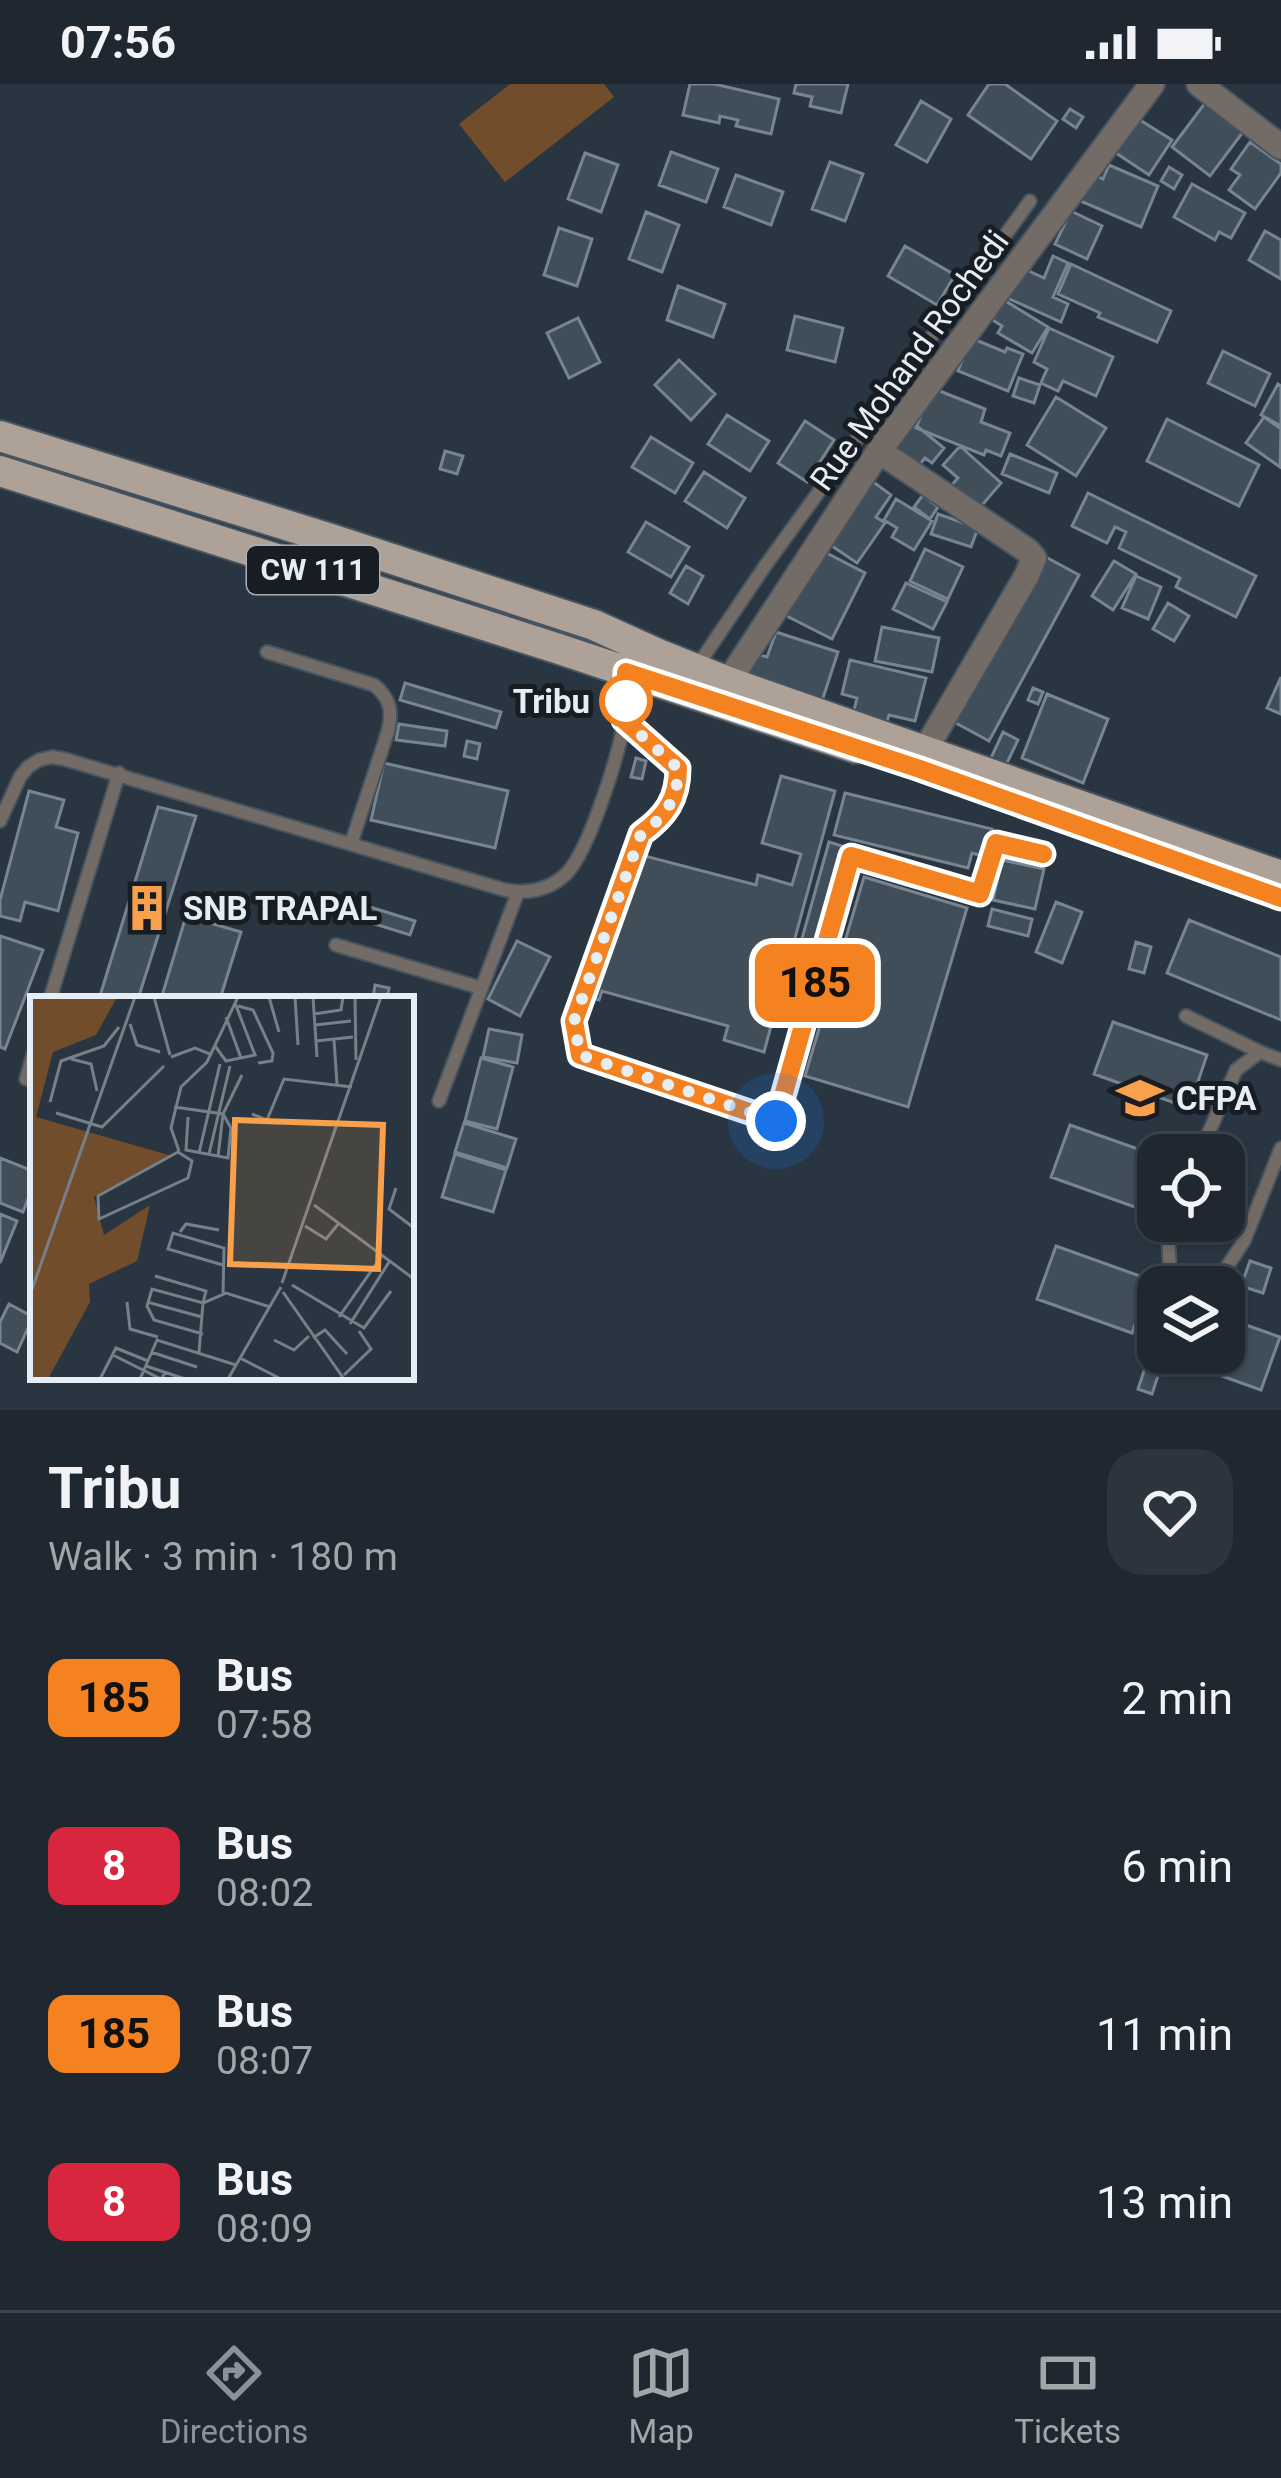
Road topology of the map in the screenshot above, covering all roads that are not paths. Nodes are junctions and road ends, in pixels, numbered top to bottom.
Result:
1 (1152, 84) edge
2 (1199, 84) edge
3 (1281, 147) edge
4 (1030, 201) dead end
5 (0, 436) edge
6 (879, 451) junction
7 (0, 471) edge
8 (267, 652) dead end
9 (695, 669) junction
10 (626, 672) junction
11 (728, 682) junction
12 (624, 720) junction
13 (924, 752) junction
14 (119, 773) junction
15 (0, 821) edge
16 (351, 844) junction
17 (1043, 854) dead end
18 (1281, 877) edge
19 (518, 892) junction
20 (1281, 898) edge
21 (336, 945) dead end
22 (481, 988) junction
23 (51, 996) edge
24 (1186, 1016) dead end
25 (1260, 1052) junction
26 (1281, 1060) edge
27 (30, 1065) edge
28 (26, 1079) dead end
29 (439, 1101) dead end
30 (1208, 1134) edge
31 (1281, 1148) edge
32 (1245, 1238) edge
33 (1168, 1242) edge
34 (1243, 1242) edge

1 - 6 street, Rue Mohand Rochedi
2 - 3 street
4 - 9 lane
5 - 9 main road
6 - 11 street, Rue Mohand Rochedi
6 - 13 street
7 - 10 main road, CW 111
8 - 16 lane
9 - 11 main road
10 - 12 lane
10 - 20 main road, CW 111
11 - 13 main road
12 - 17 lane
12 - 19 lane
13 - 18 main road
14 - 15 lane
14 - 16 lane
14 - 23 lane
16 - 19 lane
19 - 22 lane
21 - 22 lane
22 - 29 lane
24 - 25 lane
25 - 26 lane
25 - 30 lane
27 - 28 lane
31 - 32 lane
33 - 34 lane

